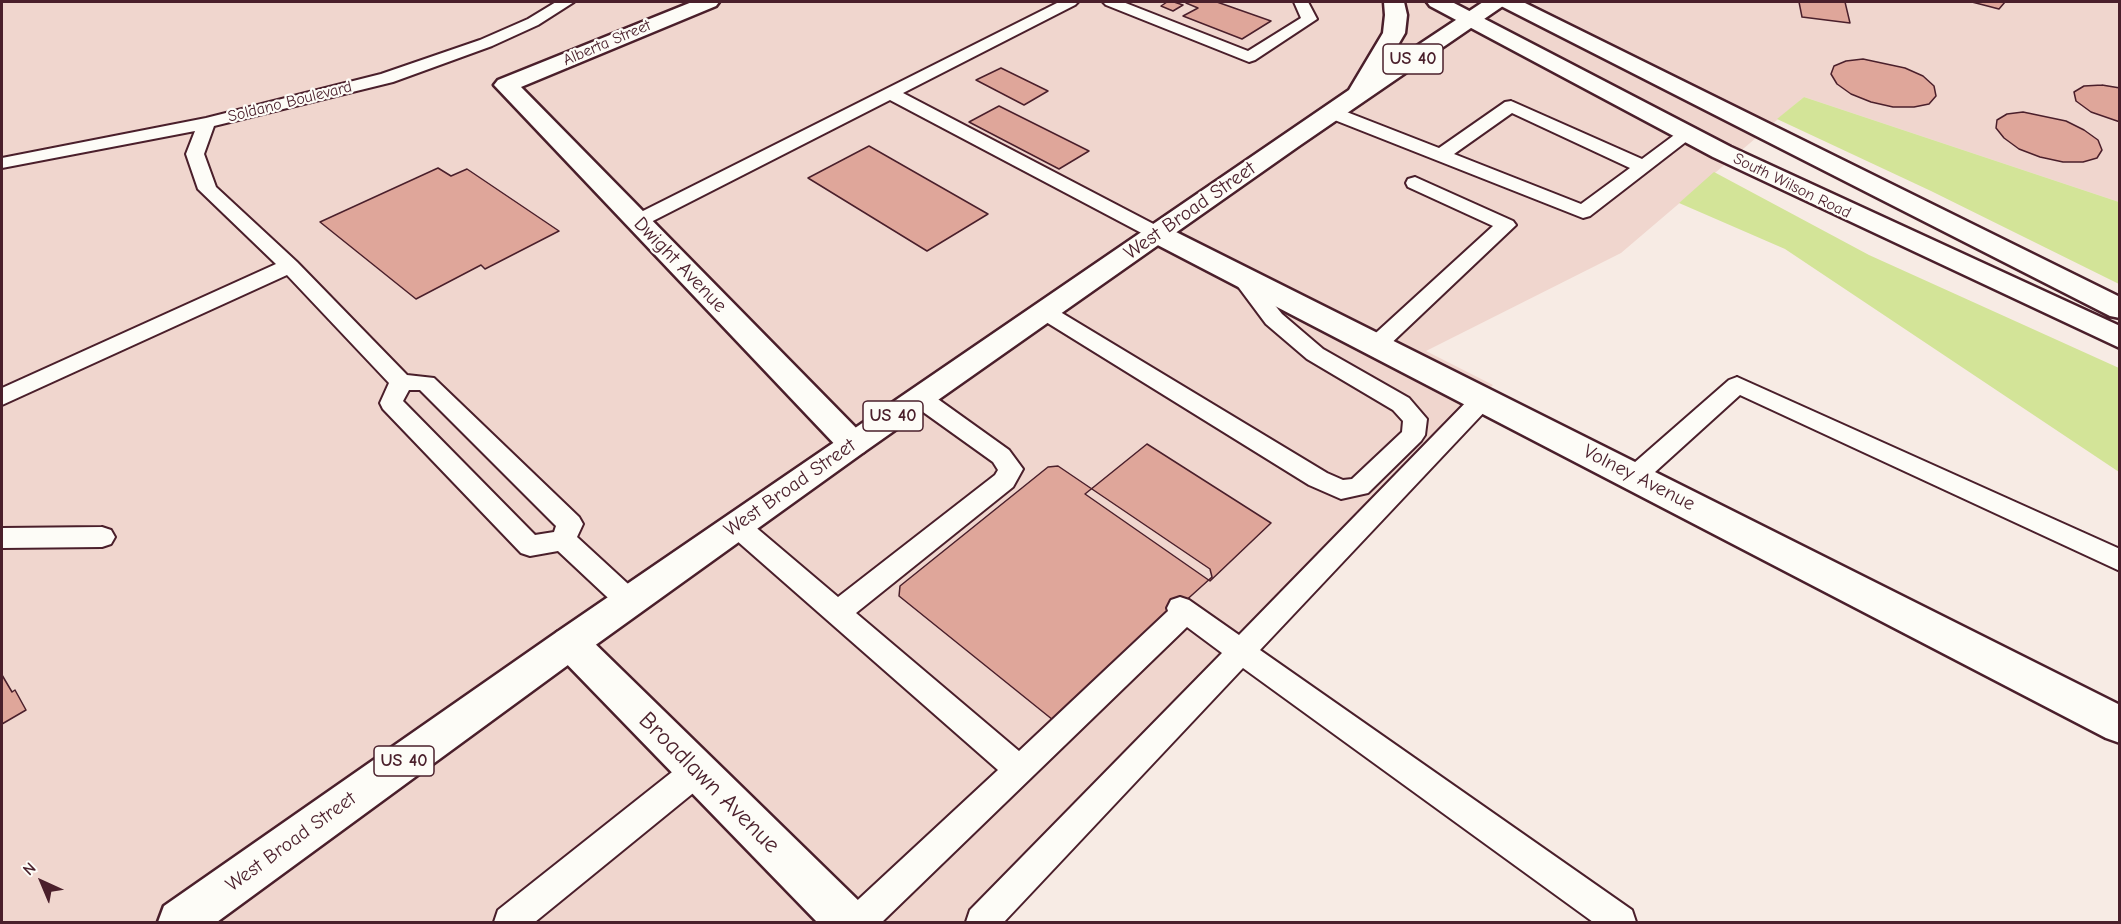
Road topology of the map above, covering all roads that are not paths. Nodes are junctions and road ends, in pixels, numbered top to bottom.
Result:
1 (566, 2) edge
2 (709, 2) edge
3 (1070, 2) edge
4 (1111, 2) edge
5 (1301, 2) edge
6 (1394, 2) edge
7 (1437, 2) edge
8 (1496, 2) edge
9 (1508, 2) edge
10 (1470, 20) junction
11 (506, 86) joint
12 (890, 93) junction
13 (1355, 98) junction
14 (1333, 113) junction
15 (206, 123) junction
16 (1687, 134) junction
17 (1440, 155) junction
18 (2, 163) edge
19 (1644, 167) junction
20 (1415, 183) dead end
21 (638, 221) junction
22 (1158, 234) junction
23 (290, 266) junction
24 (1241, 278) junction
25 (2120, 309) edge
26 (1045, 312) junction
27 (2120, 338) edge
28 (1375, 346) junction
29 (401, 382) junction
30 (2, 397) edge
31 (920, 398) junction
32 (1482, 400) junction
33 (853, 444) junction
34 (1635, 476) junction
35 (737, 526) junction
36 (102, 537) dead end
37 (2, 538) edge
38 (563, 540) junction
39 (2120, 561) edge
40 (630, 602) junction
41 (838, 612) junction
42 (570, 643) junction
43 (1240, 652) junction
44 (2120, 725) edge
45 (1019, 770) junction
46 (697, 771) junction
47 (180, 922) edge
48 (510, 922) edge
49 (848, 922) edge
50 (859, 922) edge
51 (982, 922) edge
52 (1620, 922) edge

1 - 15 lane, Soldano Boulevard
2 - 11 main road, Alberta Street
3 - 12 lane
4 - 5 lane
6 - 13 main road
7 - 10 main road, South Wilson Road
8 - 10 main road, West Broad Street / US 40
9 - 25 main road, South Wilson Road
10 - 13 main road, West Broad Street / US 40
10 - 16 main road, South Wilson Road
11 - 21 main road, Dwight Avenue
12 - 21 lane
12 - 22 lane
13 - 14 main road, West Broad Street / US 40
14 - 17 lane
14 - 22 main road, West Broad Street / US 40
15 - 18 lane, Soldano Boulevard
15 - 23 lane
16 - 19 lane
16 - 27 main road, South Wilson Road
17 - 19 lane
17 - 19 lane
20 - 28 lane
21 - 33 main road, Dwight Avenue
22 - 24 main road, Volney Avenue
22 - 26 main road, West Broad Street / US 40
23 - 29 lane
23 - 30 lane
24 - 26 lane
24 - 28 main road, Volney Avenue
26 - 31 main road, West Broad Street / US 40
28 - 32 main road, Volney Avenue
29 - 38 lane
29 - 38 lane
31 - 33 main road, West Broad Street / US 40
31 - 41 lane
32 - 34 main road, Volney Avenue
32 - 43 lane
33 - 35 main road, West Broad Street / US 40
34 - 39 lane
34 - 44 main road, Volney Avenue
35 - 40 main road, West Broad Street / US 40
35 - 41 lane
36 - 37 lane
38 - 40 lane
40 - 42 main road, West Broad Street / US 40
41 - 45 lane
42 - 46 main road, Broadlawn Avenue
42 - 47 main road, West Broad Street / US 40
43 - 45 lane
43 - 51 lane
43 - 52 lane
45 - 50 lane
46 - 48 lane
46 - 49 main road, Broadlawn Avenue

